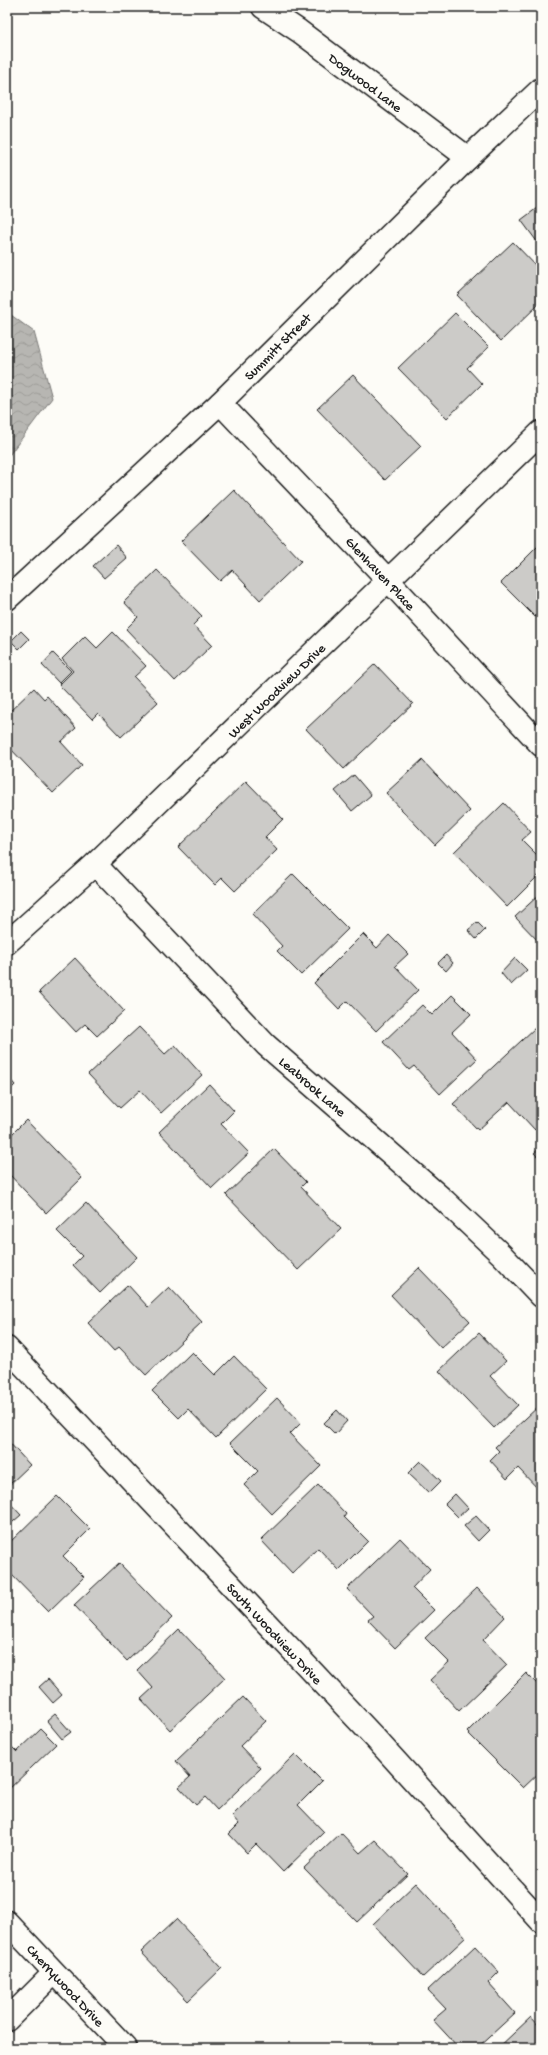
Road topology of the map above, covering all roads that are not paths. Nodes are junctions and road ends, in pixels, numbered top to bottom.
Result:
1 (263, 7) edge
2 (541, 88) edge
3 (468, 158) junction
4 (220, 403) junction
5 (541, 432) edge
6 (389, 580) junction
7 (7, 599) edge
8 (541, 745) edge
9 (95, 864) junction
10 (7, 943) edge
11 (541, 1296) edge
12 (7, 1348) edge
13 (541, 1921) edge
14 (7, 1922) edge
15 (54, 1973) junction
16 (7, 2020) edge
17 (126, 2048) edge

1 - 3 street, Dogwood Lane
2 - 3 street, Summitt Street
3 - 4 street, Summitt Street
4 - 6 street, Glenhaven Place
4 - 7 street, Summitt Street
5 - 6 street, West Woodview Drive
6 - 8 street, Glenhaven Place
6 - 9 street, West Woodview Drive
9 - 10 street, West Woodview Drive
9 - 11 street, Leabrook Lane
12 - 13 street, South Woodview Drive
14 - 15 street, Cherrywood Drive
15 - 16 street
15 - 17 street, Cherrywood Drive

